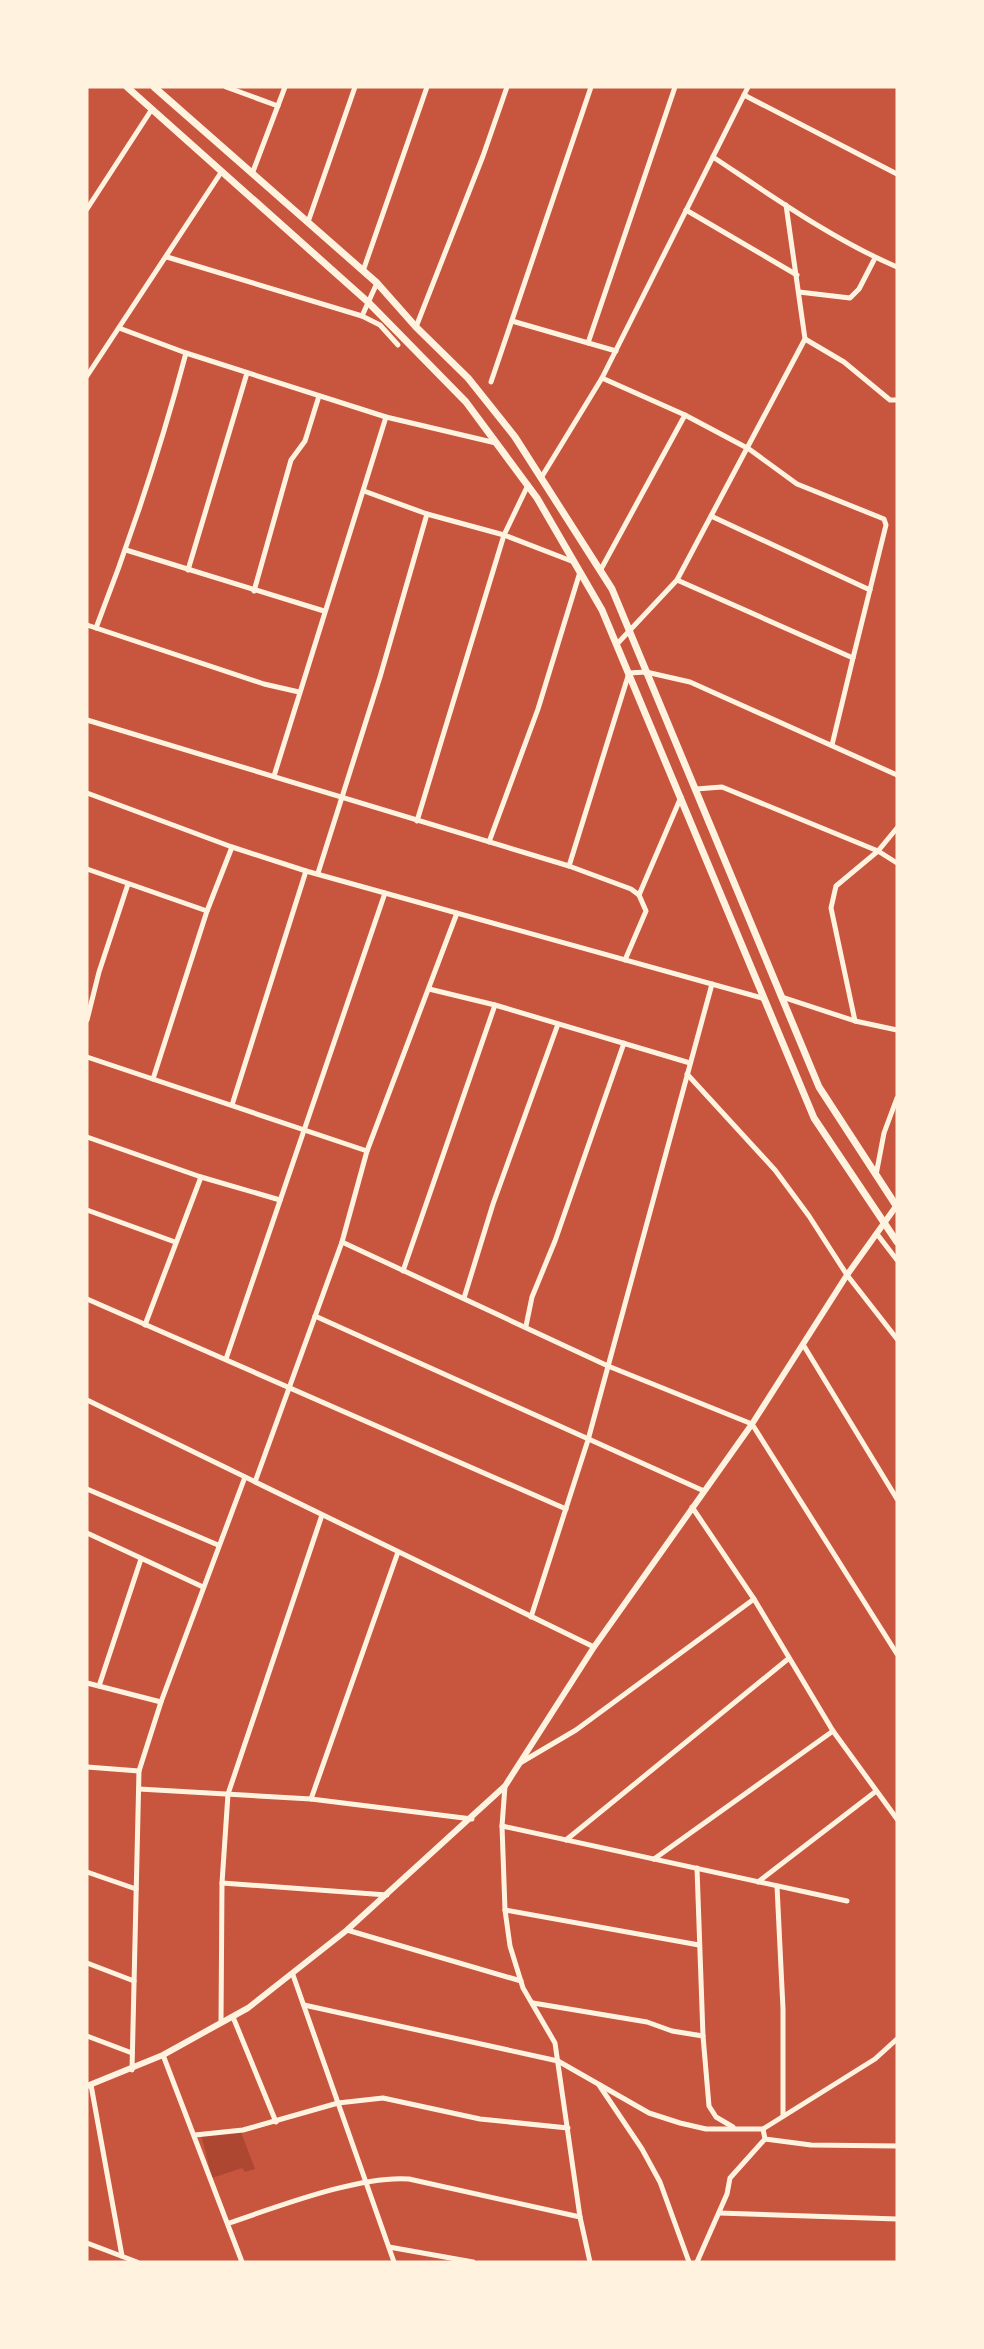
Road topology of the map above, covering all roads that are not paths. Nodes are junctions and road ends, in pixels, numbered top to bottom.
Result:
1 (127, 87) edge
2 (154, 87) edge
3 (226, 87) edge
4 (285, 87) edge
5 (355, 87) edge
6 (427, 87) edge
7 (507, 87) edge
8 (591, 87) edge
9 (675, 87) edge
10 (748, 87) edge
11 (744, 95) junction
12 (278, 106) junction
13 (152, 109) junction
14 (713, 157) junction
15 (222, 171) junction
16 (252, 174) junction
17 (897, 174) edge
18 (786, 205) junction
19 (87, 209) edge
20 (686, 210) junction
21 (308, 222) junction
22 (167, 257) junction
23 (875, 258) junction
24 (897, 267) edge
25 (363, 272) junction
26 (797, 276) junction
27 (377, 283) junction
28 (799, 292) junction
29 (368, 302) junction
30 (362, 316) junction
31 (512, 321) junction
32 (416, 327) junction
33 (119, 328) junction
34 (805, 339) junction
35 (588, 343) junction
36 (398, 345) dead end
37 (616, 351) junction
38 (186, 353) junction
39 (247, 373) junction
40 (87, 376) edge
41 (602, 378) junction
42 (491, 382) dead end
43 (319, 396) junction
44 (897, 400) edge
45 (685, 415) junction
46 (386, 417) junction
47 (498, 443) junction
48 (749, 449) junction
49 (542, 478) junction
50 (528, 485) junction
51 (364, 491) junction
52 (427, 514) junction
53 (711, 516) junction
54 (504, 535) junction
55 (126, 550) junction
56 (574, 562) junction
57 (188, 570) junction
58 (600, 571) junction
59 (580, 572) junction
60 (677, 580) junction
61 (870, 590) junction
62 (254, 591) junction
63 (324, 611) junction
64 (87, 625) edge
65 (96, 628) junction
66 (629, 632) junction
67 (616, 644) junction
68 (853, 658) junction
69 (646, 672) junction
70 (629, 673) junction
71 (299, 692) junction
72 (87, 720) edge
73 (832, 745) junction
74 (897, 775) edge
75 (274, 776) junction
76 (696, 789) junction
77 (87, 793) edge
78 (681, 796) junction
79 (340, 798) junction
80 (417, 821) junction
81 (897, 828) edge
82 (489, 842) junction
83 (232, 847) junction
84 (878, 851) junction
85 (897, 863) edge
86 (569, 866) junction
87 (87, 869) edge
88 (306, 871) junction
89 (318, 873) junction
90 (128, 884) junction
91 (385, 893) junction
92 (639, 895) junction
93 (207, 911) junction
94 (457, 914) junction
95 (625, 960) junction
96 (712, 984) junction
97 (429, 989) junction
98 (782, 997) junction
99 (762, 998) junction
100 (495, 1005) junction
101 (87, 1020) edge
102 (855, 1021) junction
103 (558, 1024) junction
104 (897, 1030) edge
105 (624, 1043) junction
106 (87, 1057) edge
107 (690, 1063) junction
108 (687, 1074) junction
109 (153, 1079) junction
110 (897, 1098) edge
111 (232, 1105) junction
112 (304, 1131) junction
113 (87, 1137) edge
114 (367, 1151) junction
115 (876, 1175) junction
116 (201, 1177) junction
117 (280, 1200) junction
118 (897, 1206) edge
119 (87, 1210) edge
120 (885, 1224) junction
121 (877, 1234) junction
122 (175, 1242) junction
123 (342, 1242) junction
124 (897, 1242) edge
125 (897, 1260) edge
126 (403, 1271) junction
127 (847, 1275) junction
128 (464, 1298) junction
129 (87, 1299) edge
130 (315, 1316) junction
131 (145, 1325) junction
132 (526, 1326) junction
133 (897, 1339) edge
134 (804, 1346) junction
135 (226, 1359) junction
136 (608, 1366) junction
137 (288, 1389) junction
138 (87, 1400) edge
139 (752, 1424) junction
140 (588, 1440) junction
141 (245, 1477) junction
142 (255, 1482) junction
143 (87, 1491) edge
144 (704, 1491) junction
145 (897, 1499) edge
146 (692, 1508) junction
147 (566, 1509) junction
148 (322, 1515) junction
149 (87, 1533) edge
150 (218, 1545) junction
151 (398, 1552) junction
152 (141, 1559) junction
153 (203, 1587) junction
154 (754, 1599) junction
155 (531, 1617) junction
156 (594, 1647) junction
157 (897, 1654) edge
158 (788, 1659) junction
159 (87, 1683) edge
160 (99, 1686) junction
161 (161, 1702) junction
162 (833, 1731) junction
163 (520, 1763) junction
164 (87, 1767) edge
165 (139, 1771) junction
166 (505, 1786) junction
167 (139, 1789) junction
168 (875, 1792) junction
169 (228, 1794) junction
170 (311, 1799) junction
171 (472, 1819) junction
172 (897, 1820) edge
173 (502, 1826) junction
174 (566, 1840) junction
175 (654, 1859) junction
176 (697, 1868) junction
177 (87, 1872) edge
178 (758, 1882) junction
179 (222, 1883) junction
180 (777, 1886) junction
181 (136, 1888) junction
182 (387, 1895) junction
183 (847, 1901) dead end
184 (505, 1910) junction
185 (347, 1930) junction
186 (699, 1945) junction
187 (87, 1963) edge
188 (293, 1975) junction
189 (134, 1981) junction
190 (521, 1981) junction
191 (533, 2003) junction
192 (304, 2005) junction
193 (233, 2017) junction
194 (221, 2023) junction
195 (87, 2036) edge
196 (702, 2036) junction
197 (897, 2039) edge
198 (132, 2053) junction
199 (163, 2055) junction
200 (558, 2061) junction
201 (132, 2070) junction
202 (598, 2083) junction
203 (89, 2086) edge
204 (338, 2103) junction
205 (783, 2116) junction
206 (276, 2122) junction
207 (733, 2127) junction
208 (568, 2128) junction
209 (763, 2129) junction
210 (195, 2134) junction
211 (765, 2139) junction
212 (897, 2146) edge
213 (366, 2182) junction
214 (719, 2213) junction
215 (580, 2217) junction
216 (897, 2219) edge
217 (229, 2223) junction
218 (87, 2242) edge
219 (389, 2247) junction
220 (122, 2256) junction
221 (136, 2262) edge
222 (242, 2262) edge
223 (394, 2262) edge
224 (473, 2262) edge
225 (590, 2262) edge
226 (689, 2262) edge
227 (697, 2262) edge

1 - 13 main road
2 - 16 main road
3 - 12 street
4 - 12 street
5 - 21 street
6 - 25 street
7 - 32 street
8 - 31 street
9 - 35 street
10 - 11 street
11 - 14 street
11 - 17 street
12 - 16 street
13 - 15 main road
13 - 19 street
14 - 18 street
14 - 20 street
15 - 22 street
15 - 29 main road
16 - 21 main road
18 - 23 street
18 - 26 street
20 - 26 street
20 - 37 street
21 - 25 main road
22 - 30 street
22 - 33 street
23 - 24 street
23 - 28 street
25 - 27 main road
26 - 28 street
27 - 29 street
27 - 32 main road
28 - 34 street
29 - 30 street
29 - 47 main road
30 - 36 street
31 - 35 street
31 - 42 street
32 - 49 main road
33 - 38 street
33 - 40 street
34 - 44 street
34 - 48 street
35 - 37 street
37 - 41 street
38 - 39 street
38 - 55 street
39 - 43 street
39 - 57 street
41 - 45 street
41 - 49 street
43 - 46 street
43 - 62 street
45 - 48 street
45 - 58 street
46 - 47 street
46 - 51 street
47 - 50 main road
48 - 53 street
48 - 61 street
49 - 58 main road
50 - 54 street
50 - 56 main road
51 - 52 street
51 - 63 street
52 - 54 street
52 - 79 street
53 - 60 street
53 - 61 street
54 - 56 street
54 - 80 street
55 - 57 street
55 - 65 street
56 - 59 main road
57 - 62 street
58 - 66 main road
59 - 67 main road
59 - 82 street
60 - 66 street
60 - 68 street
61 - 68 street
62 - 63 street
63 - 71 street
64 - 65 street
65 - 71 street
66 - 67 street
66 - 69 main road
67 - 70 main road
68 - 73 street
69 - 70 street
69 - 73 street
69 - 76 main road
70 - 78 main road
70 - 86 street
71 - 75 street
72 - 75 street
73 - 74 street
75 - 79 street
76 - 84 street
76 - 98 main road
77 - 83 street
78 - 92 street
78 - 99 main road
79 - 80 street
79 - 89 street
80 - 82 street
81 - 84 street
82 - 86 street
83 - 88 street
83 - 93 street
84 - 85 street
84 - 102 street
86 - 92 street
87 - 90 street
88 - 89 street
88 - 111 street
89 - 91 street
90 - 93 street
90 - 101 street
91 - 94 street
91 - 112 street
92 - 95 street
93 - 109 street
94 - 95 street
94 - 97 street
95 - 96 street
96 - 99 street
96 - 107 street
97 - 100 street
97 - 114 street
98 - 102 street
98 - 115 main road
99 - 120 main road
100 - 103 street
100 - 126 street
102 - 104 street
103 - 105 street
103 - 128 street
105 - 107 street
105 - 132 street
106 - 109 street
107 - 108 street
108 - 127 street
108 - 136 street
109 - 111 street
110 - 115 street
111 - 112 street
112 - 114 street
112 - 117 street
113 - 116 street
114 - 123 street
115 - 118 main road
116 - 117 street
116 - 122 street
117 - 135 street
118 - 120 street
119 - 122 street
120 - 121 street
120 - 124 main road
121 - 125 street
121 - 127 street
122 - 131 street
123 - 126 street
123 - 130 street
126 - 128 street
127 - 133 street
127 - 134 street
128 - 132 street
129 - 131 street
130 - 137 street
130 - 140 street
131 - 135 street
132 - 136 street
134 - 139 street
134 - 145 street
135 - 137 street
136 - 139 street
136 - 140 street
137 - 142 street
137 - 147 street
138 - 141 street
139 - 144 street
139 - 157 street
140 - 144 street
140 - 147 street
141 - 142 street
141 - 150 street
142 - 148 street
143 - 150 street
144 - 146 street
146 - 154 street
146 - 156 street
147 - 155 street
148 - 151 street
148 - 169 street
149 - 152 street
150 - 153 street
151 - 155 street
151 - 170 street
152 - 153 street
152 - 160 street
153 - 161 street
154 - 158 street
154 - 163 street
155 - 156 street
156 - 163 street
158 - 162 street
158 - 174 street
159 - 160 street
160 - 161 street
161 - 165 street
162 - 168 street
162 - 175 street
163 - 166 street
164 - 165 street
165 - 167 street
166 - 171 street
166 - 173 street
167 - 169 street
167 - 181 street
168 - 172 street
168 - 178 street
169 - 170 street
169 - 179 street
170 - 171 street
171 - 182 street
173 - 174 street
173 - 184 street
174 - 175 street
175 - 176 street
176 - 178 street
176 - 186 street
177 - 181 street
178 - 180 street
179 - 182 street
179 - 194 street
180 - 183 street
180 - 205 street
181 - 189 street
182 - 185 street
184 - 186 street
184 - 190 street
185 - 188 street
185 - 190 street
186 - 196 street
187 - 189 street
188 - 192 street
188 - 193 street
189 - 198 street
190 - 191 street
191 - 196 street
191 - 200 street
192 - 200 street
192 - 204 street
193 - 194 street
193 - 206 street
194 - 199 street
195 - 198 street
196 - 207 street
197 - 205 street
198 - 201 street
199 - 201 street
199 - 210 street
200 - 202 street
200 - 208 street
201 - 203 street
202 - 207 street
202 - 226 street
203 - 220 street
204 - 206 street
204 - 208 street
204 - 213 street
205 - 209 street
206 - 210 street
207 - 209 street
208 - 215 street
209 - 211 street
210 - 217 street
211 - 212 street
211 - 214 street
213 - 215 street
213 - 217 street
213 - 219 street
214 - 216 street
214 - 227 street
215 - 225 street
217 - 222 street
218 - 220 street
219 - 223 street
219 - 224 street
220 - 221 street

